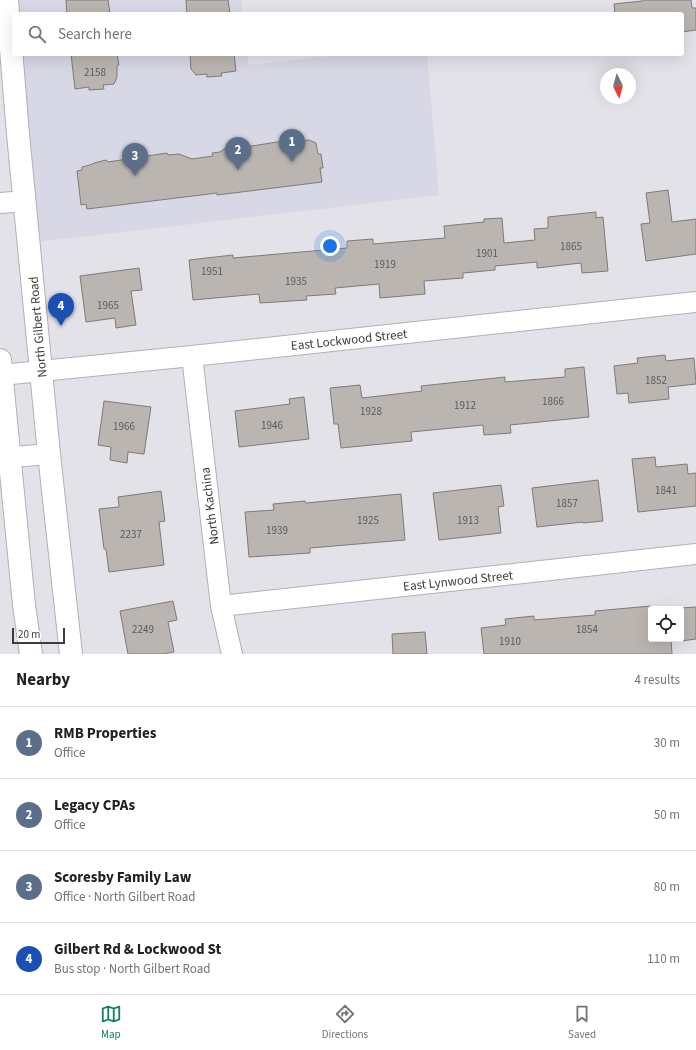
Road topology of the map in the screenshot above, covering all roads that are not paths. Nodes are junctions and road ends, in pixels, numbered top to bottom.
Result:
1 (7, 0) edge
2 (12, 56) edge
3 (12, 56) edge
4 (25, 201) junction
5 (0, 203) edge
6 (696, 302) edge
7 (192, 356) junction
8 (1, 368) edge
9 (41, 371) junction
10 (49, 454) junction
11 (5, 458) edge
12 (696, 554) edge
13 (221, 606) junction
14 (31, 654) edge
15 (71, 654) edge
16 (232, 654) edge

1 - 3 main road, North Gilbert Road
2 - 4 main road, North Gilbert Road
4 - 5 street
4 - 9 main road, North Gilbert Road
6 - 7 street, East Lockwood Street
7 - 9 street, East Lockwood Street
7 - 13 street, North Kachina
8 - 9 street, East Lockwood Street
8 - 11 main road
9 - 10 main road, North Gilbert Road
10 - 11 street
10 - 15 main road, North Gilbert Road
11 - 14 main road
12 - 13 street, East Lynwood Street
13 - 16 street, North Kachina

